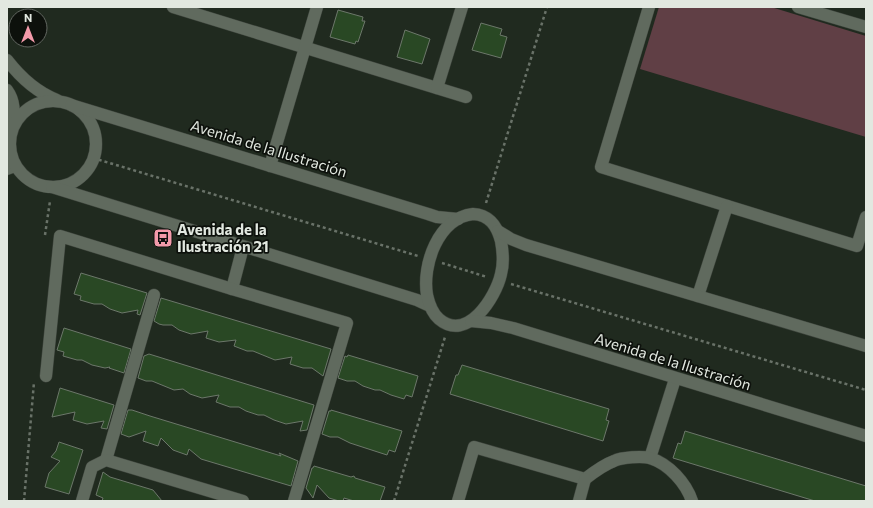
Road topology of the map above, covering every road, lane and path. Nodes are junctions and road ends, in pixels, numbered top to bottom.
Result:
1 (173, 7) edge
2 (317, 7) edge
3 (462, 7) edge
4 (547, 7) edge
5 (649, 7) edge
6 (798, 7) edge
7 (866, 27) edge
8 (305, 48) junction
9 (7, 60) edge
10 (438, 88) junction
11 (7, 90) edge
12 (466, 97) dead end
13 (68, 103) junction
14 (13, 126) junction
15 (93, 158) junction
16 (270, 166) junction
17 (11, 167) edge
18 (52, 187) junction
19 (727, 206) junction
20 (482, 215) junction
21 (866, 217) edge
22 (458, 219) junction
23 (498, 231) junction
24 (243, 247) junction
25 (862, 247) edge
26 (429, 259) junction
27 (500, 280) junction
28 (232, 289) junction
29 (154, 295) dead end
30 (698, 296) junction
31 (430, 306) junction
32 (471, 321) junction
33 (449, 325) junction
34 (866, 346) edge
35 (46, 376) dead end
36 (676, 379) junction
37 (866, 390) edge
38 (866, 436) edge
39 (650, 458) junction
40 (106, 460) junction
41 (585, 479) junction
42 (82, 501) edge
43 (243, 501) edge
44 (294, 501) edge
45 (394, 501) edge
46 (458, 501) edge
47 (579, 501) edge
48 (692, 501) edge

1 - 8 street
2 - 8 street
3 - 10 street
4 - 20 path
5 - 19 street
6 - 7 street
8 - 10 street
8 - 16 street
9 - 13 street, Avenida de la Ilustración
10 - 12 street
11 - 14 street
13 - 14 street
13 - 15 street
13 - 16 street, Avenida de la Ilustración
14 - 17 street
15 - 18 street
15 - 26 path
16 - 22 street, Avenida de la Ilustración
17 - 18 street
18 - 24 street
19 - 25 street
19 - 30 street
20 - 22 street
20 - 23 street
21 - 25 street
22 - 26 street
23 - 27 street
23 - 30 street
24 - 28 street
24 - 31 street
26 - 27 path
26 - 31 street
27 - 32 street
27 - 37 path
28 - 35 street
28 - 44 street
29 - 40 street
30 - 34 street
31 - 33 street
32 - 33 street, Avenida de la Ilustración
32 - 36 street, Avenida de la Ilustración
33 - 45 path
36 - 38 street, Avenida de la Ilustración
36 - 39 street
39 - 41 street
39 - 48 street
40 - 42 street
40 - 43 street
41 - 46 street
41 - 47 street

